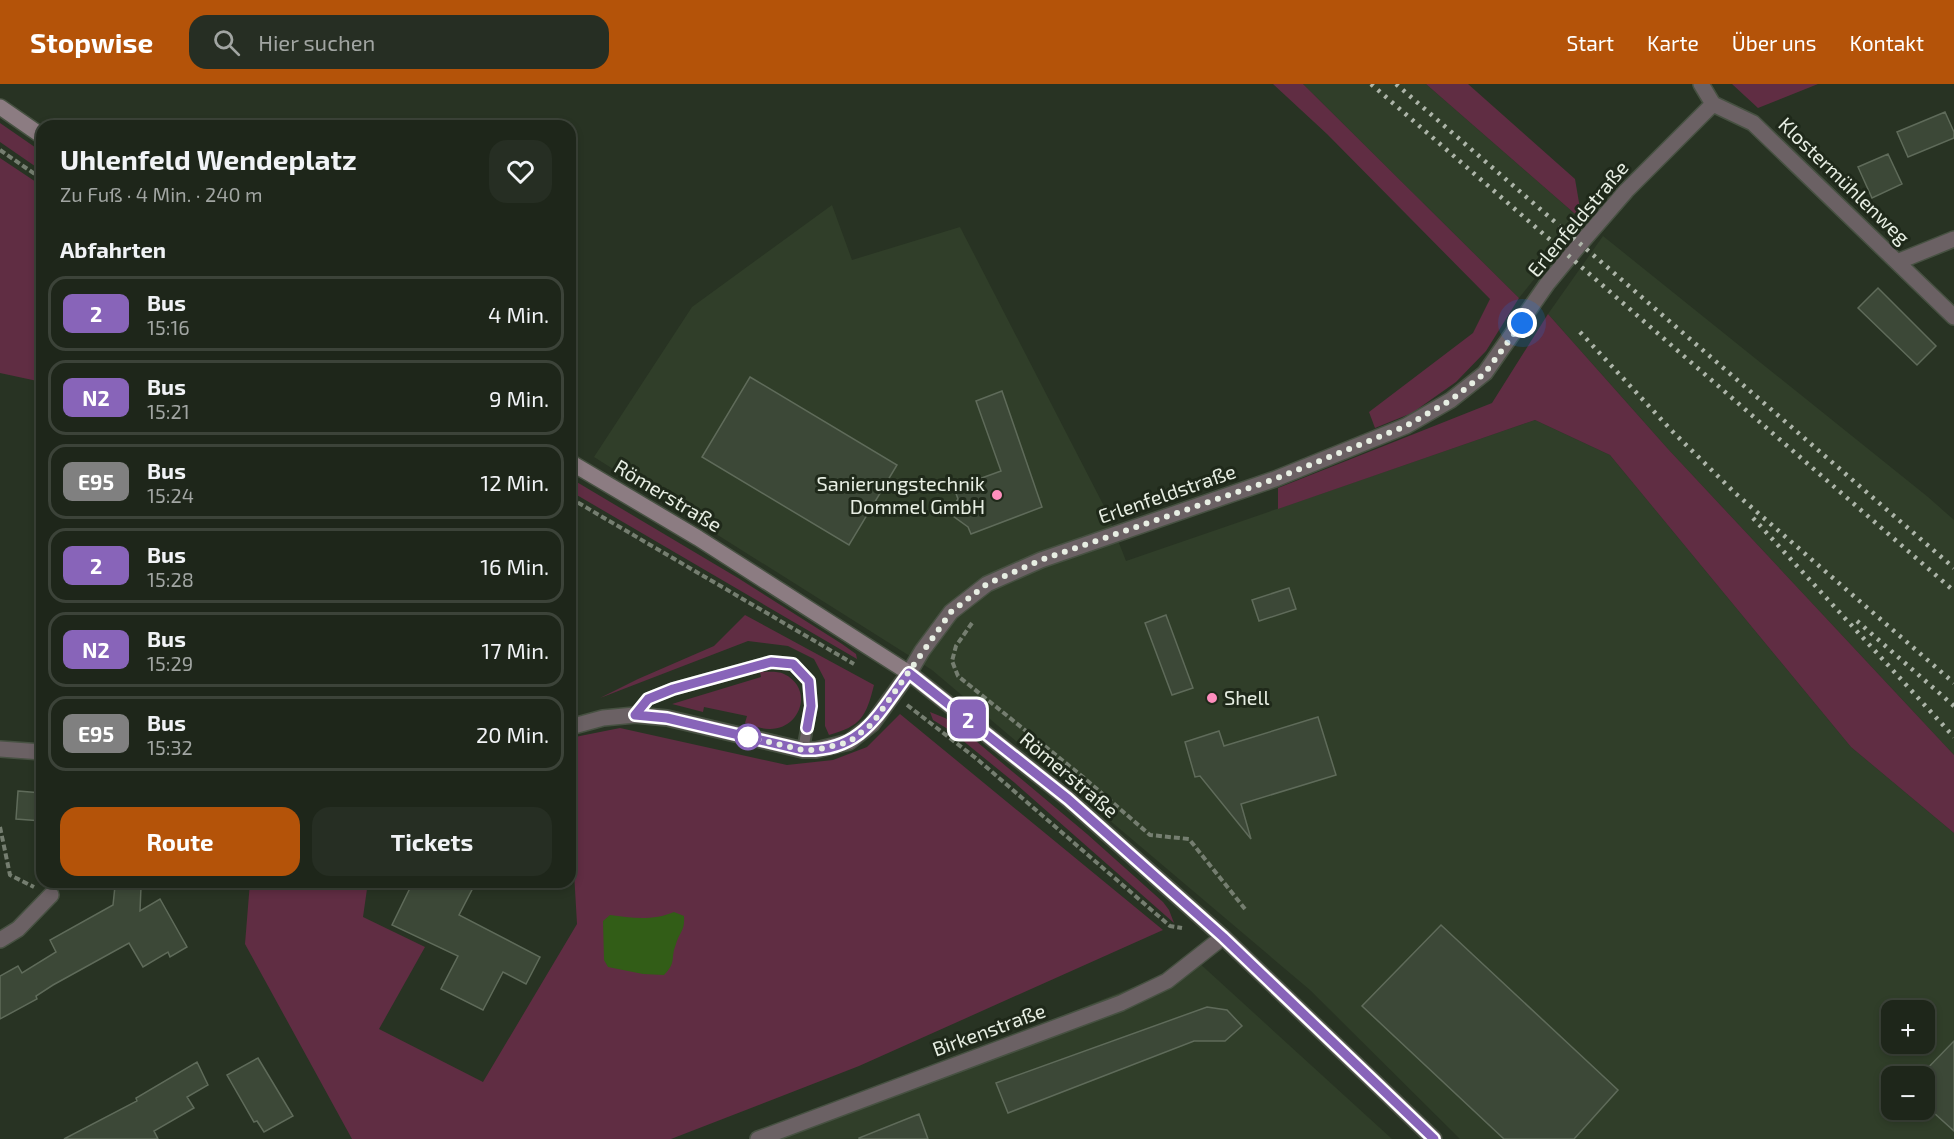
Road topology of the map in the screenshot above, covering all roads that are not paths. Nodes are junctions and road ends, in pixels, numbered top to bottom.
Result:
1 (1701, 84) edge
2 (1713, 104) junction
3 (0, 107) edge
4 (36, 132) edge
5 (1954, 239) edge
6 (1897, 262) junction
7 (1954, 317) edge
8 (576, 466) edge
9 (909, 673) junction
10 (635, 715) junction
11 (576, 725) edge
12 (0, 749) edge
13 (803, 750) junction
14 (36, 752) edge
15 (51, 895) road end
16 (1223, 937) junction
17 (0, 940) edge
18 (758, 1139) edge
19 (1434, 1139) edge

1 - 2 street
2 - 6 street, Klostermühlenweg
2 - 9 street, Erlenfeldstraße
3 - 4 main road
5 - 6 street
6 - 7 street, Klostermühlenweg
8 - 9 main road, Römerstraße
9 - 13 street, Erlenfeldstraße
9 - 16 main road, Römerstraße
10 - 11 street, Erlenfeldstraße
10 - 13 street, Erlenfeldstraße
10 - 13 lane
12 - 14 street
15 - 17 street
16 - 18 street, Birkenstraße
16 - 19 main road, Römerstraße

